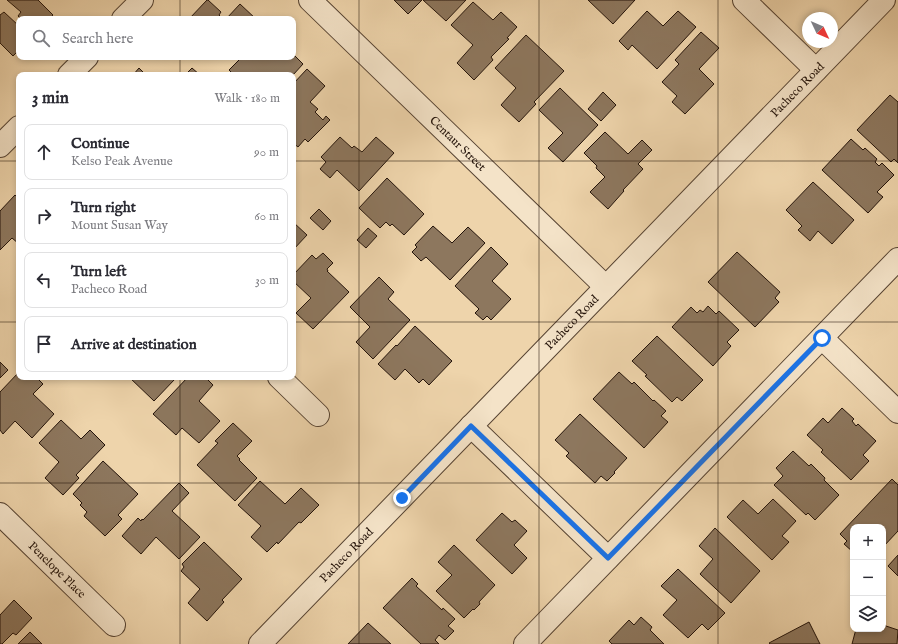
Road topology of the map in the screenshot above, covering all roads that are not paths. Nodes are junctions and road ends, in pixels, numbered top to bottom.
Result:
1 (142, 0) edge
2 (310, 0) edge
3 (744, 0) edge
4 (884, 0) edge
5 (126, 16) edge
6 (84, 60) edge
7 (816, 70) junction
8 (72, 72) edge
9 (16, 130) edge
10 (0, 146) edge
11 (898, 259) edge
12 (606, 287) junction
13 (822, 338) junction
14 (282, 380) edge
15 (898, 412) edge
16 (318, 415) dead end
17 (471, 426) junction
18 (0, 514) edge
19 (608, 558) junction
20 (114, 625) dead end
21 (260, 644) edge
22 (525, 644) edge

1 - 5 street
2 - 12 street, Centaur Street
3 - 7 street
4 - 7 street, Pacheco Road
6 - 8 street
7 - 12 street, Pacheco Road
9 - 10 street
11 - 13 street
12 - 17 street, Pacheco Road
13 - 15 street
13 - 19 street
14 - 16 street
17 - 19 street
17 - 21 street, Pacheco Road
18 - 20 street, Penelope Place
19 - 22 street

